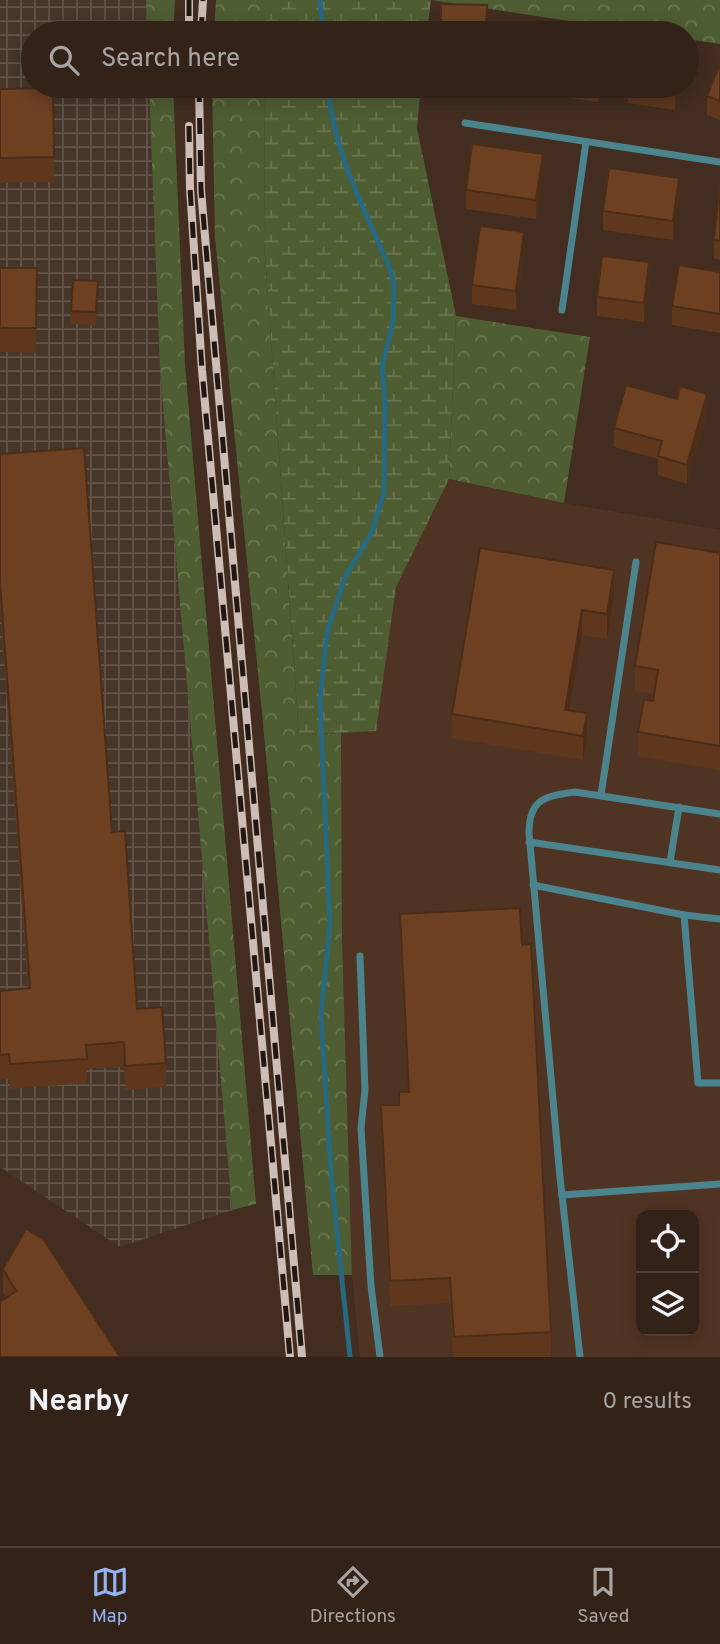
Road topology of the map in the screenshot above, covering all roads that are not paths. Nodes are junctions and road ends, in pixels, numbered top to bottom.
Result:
1 (465, 123) dead end
2 (586, 142) junction
3 (720, 162) edge
4 (562, 310) dead end
5 (636, 562) dead end
6 (601, 795) junction
7 (679, 807) junction
8 (720, 814) edge
9 (529, 842) junction
10 (670, 862) junction
11 (720, 870) edge
12 (533, 886) junction
13 (684, 915) junction
14 (720, 919) edge
15 (359, 956) dead end
16 (720, 1083) edge
17 (720, 1184) edge
18 (562, 1195) junction
19 (380, 1357) edge
20 (580, 1357) edge

1 - 2 lane
2 - 3 lane
2 - 4 lane
5 - 6 lane
6 - 7 lane
6 - 9 lane
7 - 8 lane
7 - 10 lane
9 - 10 lane
9 - 12 lane
10 - 11 lane
12 - 13 lane
12 - 18 lane
13 - 14 lane
13 - 16 lane
15 - 19 lane
17 - 18 lane
18 - 20 lane

